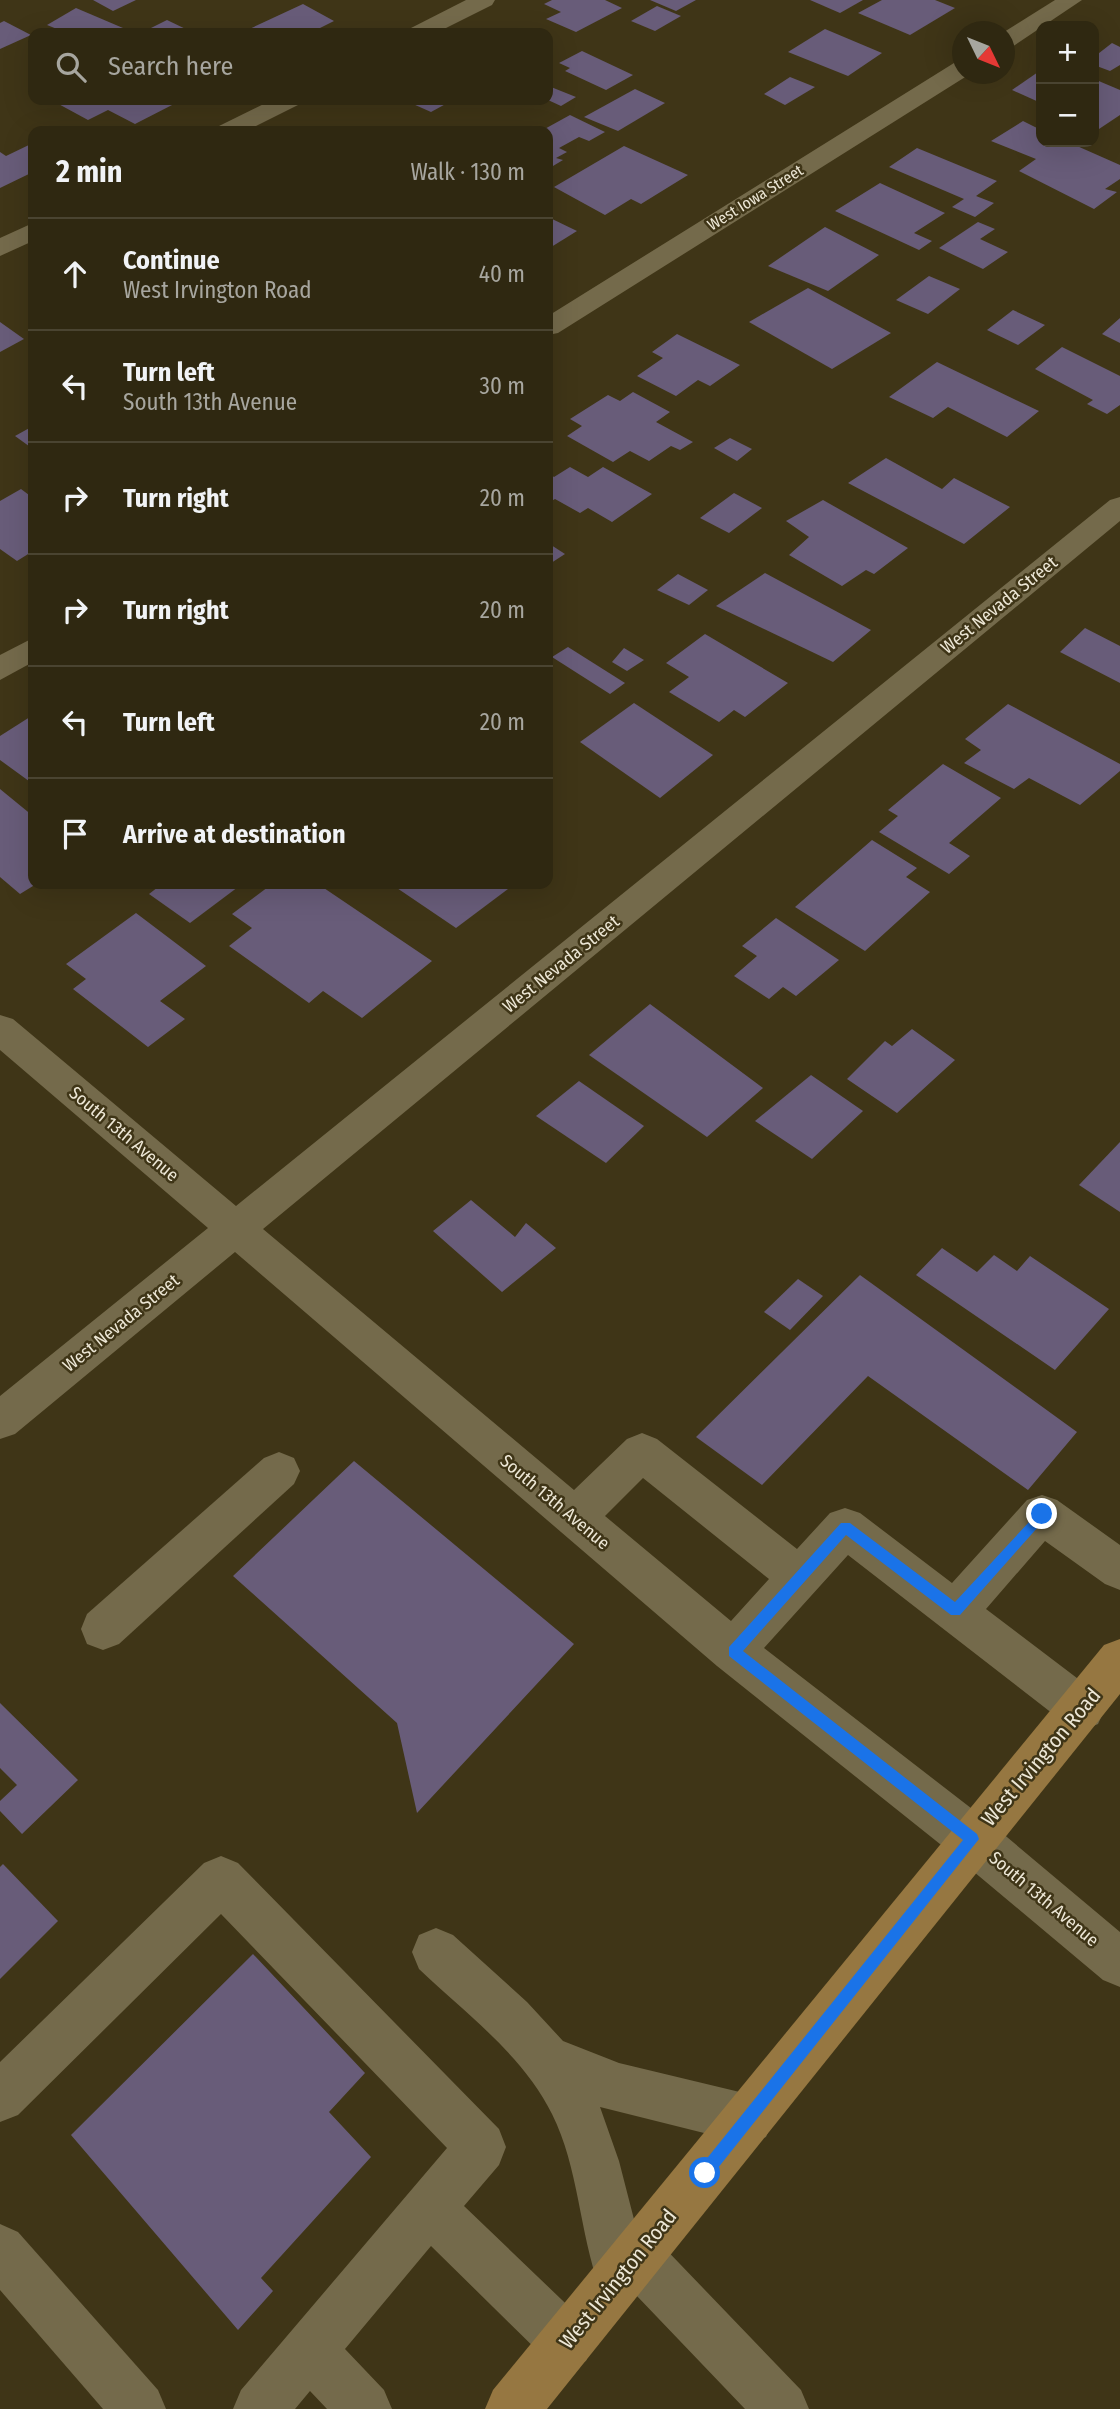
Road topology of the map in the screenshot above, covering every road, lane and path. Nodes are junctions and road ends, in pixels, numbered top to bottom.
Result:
1 (484, 0) edge
2 (1071, 0) edge
3 (429, 28) edge
4 (1015, 35) edge
5 (952, 74) edge
6 (279, 105) edge
7 (238, 126) edge
8 (28, 234) edge
9 (0, 248) edge
10 (553, 324) edge
11 (1120, 506) edge
12 (28, 651) edge
13 (0, 669) edge
14 (0, 1029) edge
15 (236, 1230) junction
16 (0, 1421) edge
17 (279, 1471) dead end
18 (574, 1518) junction
19 (1120, 1570) edge
20 (801, 1577) junction
21 (956, 1611) junction
22 (103, 1629) dead end
23 (733, 1651) junction
24 (1120, 1660) edge
25 (1082, 1709) junction
26 (972, 1839) junction
27 (436, 1952) dead end
28 (1120, 1963) edge
29 (546, 2059) junction
30 (0, 2097) edge
31 (748, 2119) junction
32 (431, 2210) junction
33 (0, 2250) edge
34 (629, 2266) junction
35 (566, 2342) junction
36 (310, 2351) junction
37 (139, 2409) edge
38 (260, 2409) edge
39 (365, 2409) edge
40 (512, 2409) edge
41 (782, 2409) edge

1 - 3 street
2 - 4 street
5 - 10 street, West Iowa Street
6 - 7 street
8 - 9 street
11 - 15 street, West Nevada Street
12 - 13 street
14 - 15 street, South 13th Avenue
15 - 16 street, West Nevada Street
15 - 18 street, South 13th Avenue
17 - 22 street
18 - 20 street
18 - 23 street, South 13th Avenue
19 - 21 street
20 - 21 street
20 - 23 street
21 - 25 street
23 - 26 street, South 13th Avenue
24 - 25 main road, West Irvington Road
25 - 26 main road, West Irvington Road
26 - 28 street, South 13th Avenue
26 - 31 main road, West Irvington Road
27 - 29 street
29 - 31 street
29 - 34 street
30 - 32 street
31 - 34 main road, West Irvington Road
32 - 35 street
32 - 36 street
33 - 37 street
34 - 35 main road, West Irvington Road
34 - 41 street
35 - 40 main road, West Irvington Road
36 - 38 street
36 - 39 street

